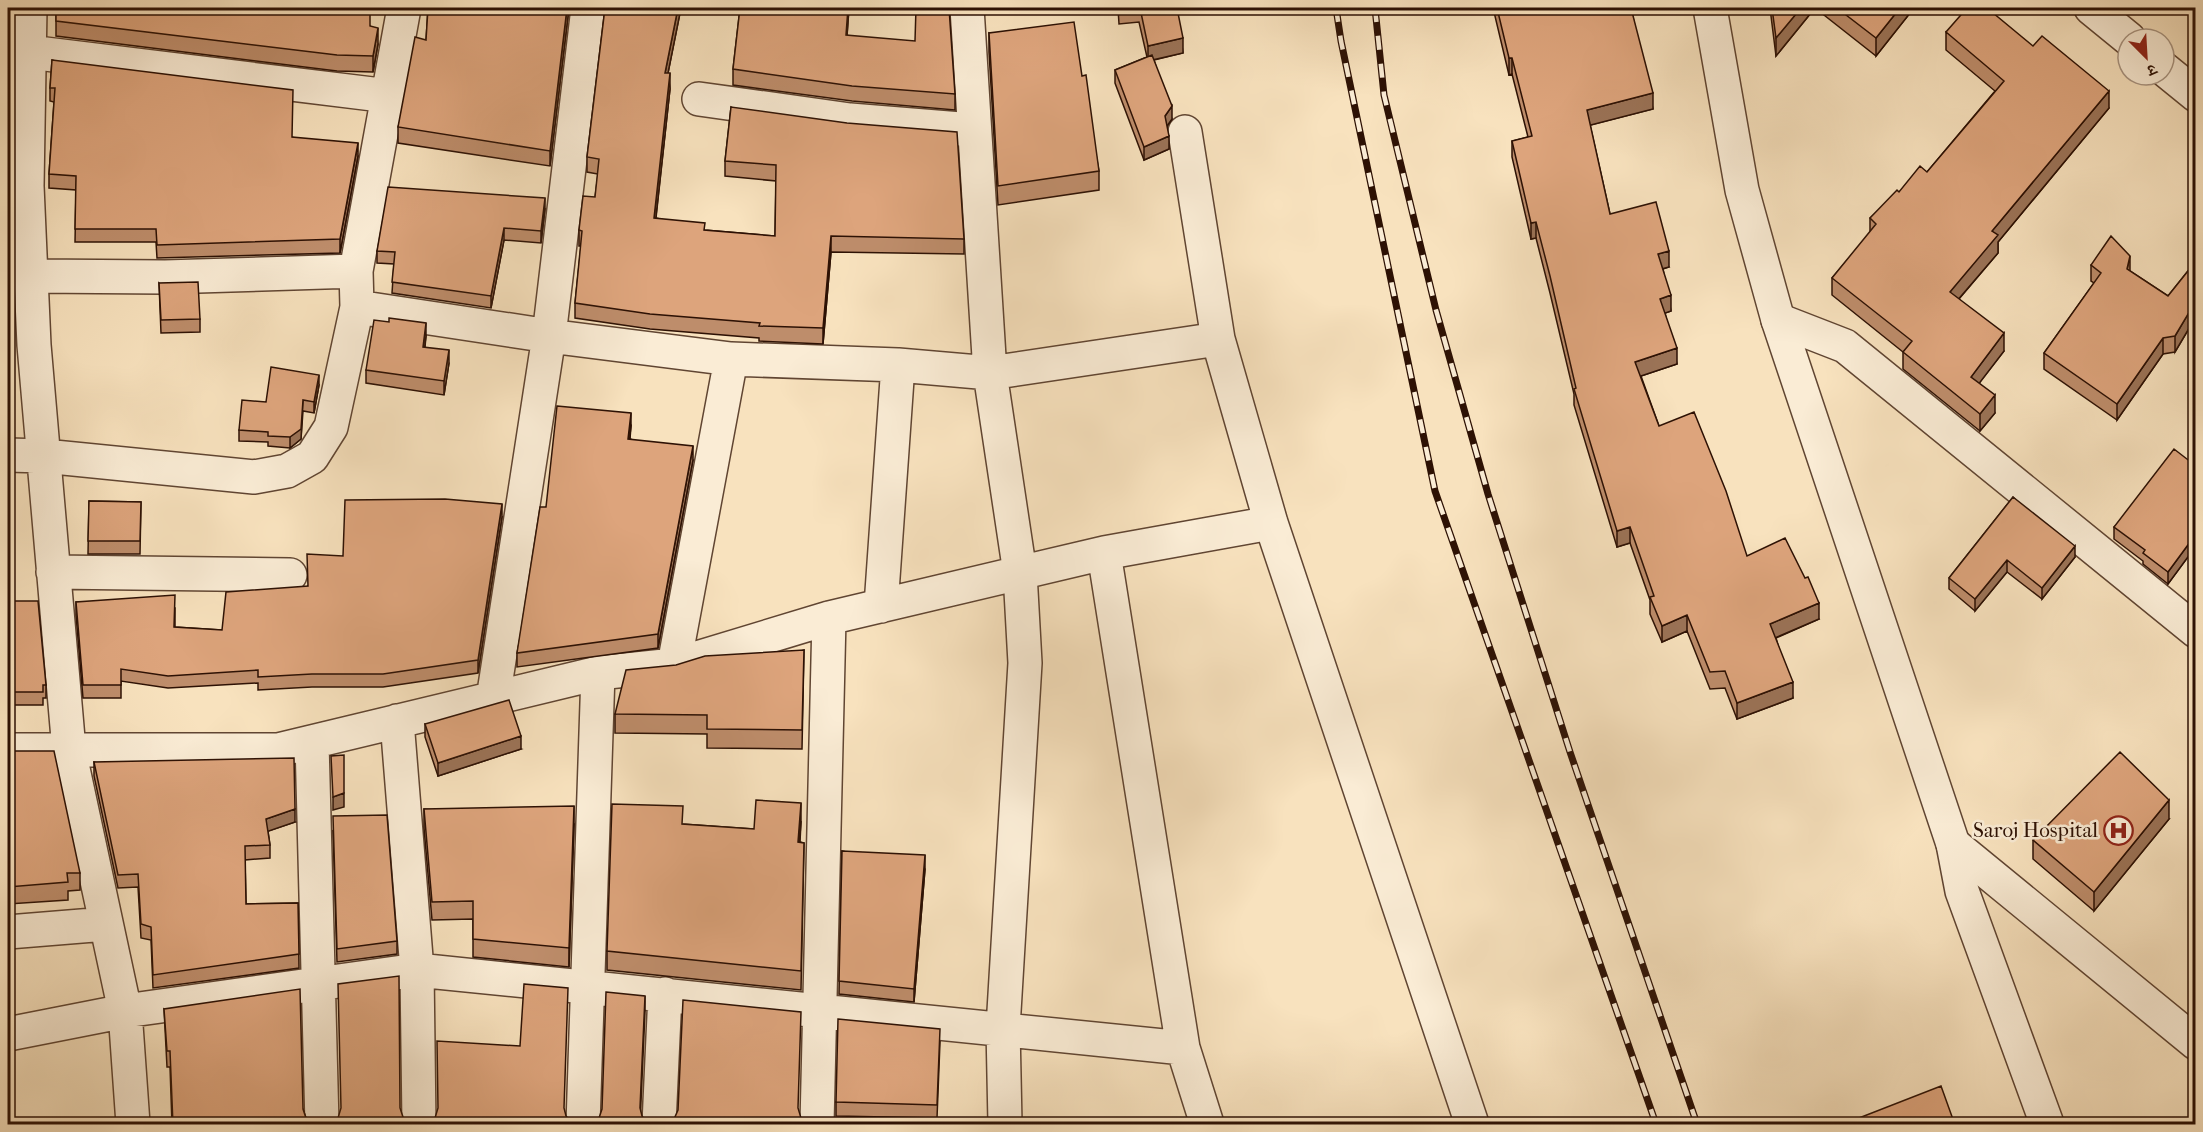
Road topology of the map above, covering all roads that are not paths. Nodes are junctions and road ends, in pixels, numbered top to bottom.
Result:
1 (30, 8) edge
2 (404, 8) edge
3 (588, 8) edge
4 (968, 8) edge
5 (1710, 8) edge
6 (2091, 8) edge
7 (2116, 28) edge
8 (29, 52) junction
9 (2176, 79) edge
10 (2196, 95) edge
11 (389, 96) junction
12 (699, 99) dead end
13 (973, 130) junction
14 (1185, 132) dead end
15 (17, 185) edge
16 (356, 271) junction
17 (33, 276) junction
18 (357, 307) junction
19 (1778, 320) junction
20 (549, 336) junction
21 (1218, 339) junction
22 (731, 359) junction
23 (898, 365) junction
24 (990, 373) junction
25 (8, 455) edge
26 (44, 456) junction
27 (1270, 523) junction
28 (1104, 553) junction
29 (53, 572) junction
30 (1020, 573) junction
31 (290, 575) dead end
32 (881, 606) junction
33 (829, 618) junction
34 (2196, 631) edge
35 (674, 665) junction
36 (598, 673) junction
37 (493, 699) junction
38 (397, 721) junction
39 (312, 742) junction
40 (8, 750) edge
41 (69, 750) junction
42 (1953, 844) junction
43 (106, 924) junction
44 (8, 932) edge
45 (417, 970) junction
46 (318, 984) junction
47 (588, 987) junction
48 (666, 994) junction
49 (819, 1010) junction
50 (125, 1011) junction
51 (1003, 1028) junction
52 (8, 1034) edge
53 (2196, 1043) edge
54 (1183, 1047) junction
55 (133, 1125) edge
56 (322, 1125) edge
57 (419, 1125) edge
58 (583, 1125) edge
59 (659, 1125) edge
60 (817, 1125) edge
61 (1005, 1125) edge
62 (1207, 1125) edge
63 (1472, 1125) edge
64 (2047, 1125) edge

1 - 8 street
2 - 11 street
3 - 20 street
4 - 13 street
5 - 19 street
6 - 7 street
8 - 11 street
8 - 15 street
9 - 10 street
11 - 16 street
12 - 13 street
13 - 24 street
14 - 21 street
15 - 17 street
16 - 17 street
16 - 18 street
17 - 26 street
18 - 20 street
18 - 26 street
19 - 34 street
19 - 42 street
20 - 22 street
20 - 37 street
21 - 24 street
21 - 27 street
22 - 23 street
22 - 35 street
23 - 24 street
23 - 32 street
24 - 30 street
25 - 26 street
26 - 29 street
27 - 28 street
27 - 63 street
28 - 30 street
28 - 54 street
29 - 31 street
29 - 41 street
30 - 32 street
30 - 51 street
32 - 33 street
33 - 35 street
33 - 49 street
35 - 36 street
36 - 37 street
36 - 47 street
37 - 38 street
38 - 39 street
38 - 45 street
39 - 41 street
39 - 46 street
40 - 41 street
41 - 43 street
42 - 53 street
42 - 64 street
43 - 44 street
43 - 50 street
45 - 46 street
45 - 47 street
45 - 57 street
46 - 50 street
46 - 56 street
47 - 48 street
47 - 58 street
48 - 49 street
48 - 59 street
49 - 51 street
49 - 60 street
50 - 52 street
50 - 55 street
51 - 54 street
51 - 61 street
54 - 62 street

